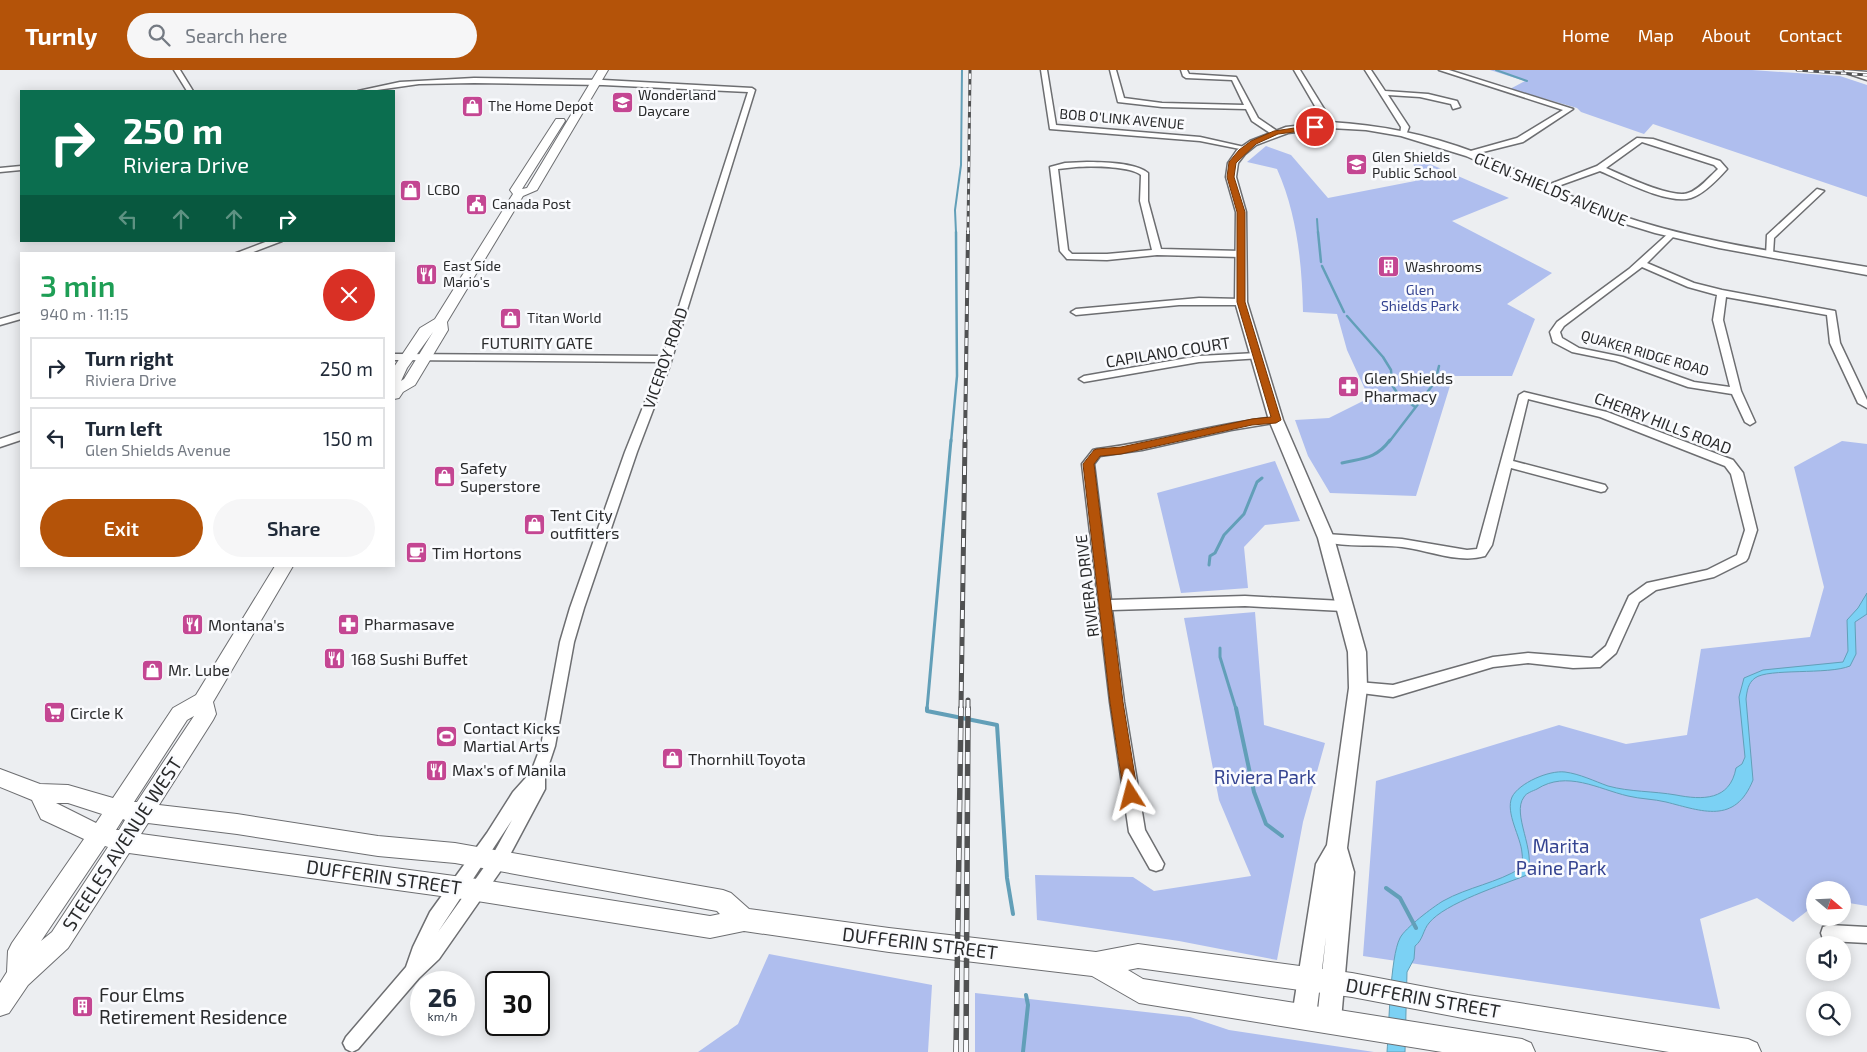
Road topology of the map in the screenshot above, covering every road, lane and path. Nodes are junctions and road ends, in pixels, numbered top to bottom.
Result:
1 (177, 70) edge
2 (593, 70) edge
3 (603, 70) edge
4 (1044, 70) edge
5 (1113, 70) edge
6 (1184, 70) edge
7 (1297, 70) edge
8 (1368, 70) edge
9 (1442, 70) edge
10 (1850, 70) edge
11 (1867, 76) edge
12 (590, 81) junction
13 (189, 90) edge
14 (368, 90) edge
15 (1385, 93) junction
16 (1247, 106) junction
17 (1456, 107) dead end
18 (1330, 126) junction
19 (1403, 132) junction
20 (1276, 133) junction
21 (1245, 148) junction
22 (1470, 154) junction
23 (20, 168) edge
24 (1600, 168) junction
25 (0, 170) edge
26 (528, 172) junction
27 (544, 172) junction
28 (1544, 188) junction
29 (1820, 191) dead end
30 (519, 194) junction
31 (1671, 234) junction
32 (275, 242) edge
33 (244, 252) edge
34 (1157, 252) junction
35 (1241, 254) junction
36 (1769, 254) junction
37 (1642, 264) junction
38 (1867, 271) edge
39 (1722, 293) junction
40 (1241, 302) junction
41 (1076, 312) dead end
42 (20, 316) edge
43 (0, 322) edge
44 (440, 322) junction
45 (1257, 356) junction
46 (401, 357) edge
47 (426, 357) junction
48 (667, 359) junction
49 (395, 375) edge
50 (1084, 379) dead end
51 (1736, 391) junction
52 (396, 392) edge
53 (1867, 405) edge
54 (1276, 420) junction
55 (1750, 422) dead end
56 (20, 436) edge
57 (0, 443) edge
58 (1506, 463) junction
59 (1601, 488) dead end
60 (1326, 538) junction
61 (283, 567) edge
62 (1106, 606) junction
63 (1343, 606) junction
64 (1358, 688) junction
65 (202, 701) junction
66 (0, 778) edge
67 (40, 793) junction
68 (118, 809) junction
69 (143, 813) junction
70 (99, 834) junction
71 (124, 842) junction
72 (488, 860) junction
73 (1156, 864) dead end
74 (467, 889) junction
75 (744, 920) junction
76 (1829, 933) dead end
77 (1867, 935) edge
78 (1096, 964) junction
79 (19, 976) junction
80 (1321, 981) junction
81 (0, 1004) edge
82 (1304, 1016) junction
83 (1328, 1020) junction
84 (352, 1043) dead end
85 (1522, 1052) edge
86 (1748, 1052) edge

1 - 13 street
2 - 12 main road
3 - 12 main road
4 - 21 street, BOB O'LINK AVENUE
5 - 16 street, BOB O'LINK AVENUE
6 - 16 street
7 - 18 street
8 - 15 street
9 - 22 street
10 - 11 highway
12 - 14 street
12 - 26 main road
12 - 27 main road
12 - 48 street, VICEROY ROAD
15 - 17 street
15 - 19 street
16 - 20 street
18 - 19 street, GLEN SHIELDS AVENUE
18 - 20 street, GLEN SHIELDS AVENUE
19 - 22 street, GLEN SHIELDS AVENUE
20 - 21 street, GLEN SHIELDS AVENUE
21 - 35 street
22 - 28 street, GLEN SHIELDS AVENUE
23 - 25 street
24 - 24 street
24 - 28 street
26 - 27 main road
26 - 30 main road
27 - 30 main road
28 - 31 street, GLEN SHIELDS AVENUE
29 - 36 street
30 - 44 main road
31 - 36 street, GLEN SHIELDS AVENUE
31 - 37 street, QUAKER RIDGE ROAD
32 - 33 street
34 - 34 street
34 - 35 street
35 - 40 street
36 - 38 street, GLEN SHIELDS AVENUE
37 - 39 street
37 - 51 street, QUAKER RIDGE ROAD
39 - 51 street, QUAKER RIDGE ROAD
39 - 53 street
40 - 41 street
40 - 45 street
42 - 43 street
44 - 46 main road
44 - 47 main road
45 - 50 street, CAPILANO COURT
45 - 54 street
46 - 47 street, FUTURITY GATE
46 - 49 main road
47 - 48 street, FUTURITY GATE
47 - 52 main road
48 - 72 street, VICEROY ROAD
51 - 55 street, QUAKER RIDGE ROAD
54 - 60 street
54 - 62 street, RIVIERA DRIVE
56 - 57 street
58 - 59 street
58 - 60 street, CHERRY HILLS ROAD
58 - 64 street, CHERRY HILLS ROAD
60 - 63 street
61 - 65 main road, STEELES AVENUE WEST
62 - 63 street
62 - 73 street, RIVIERA DRIVE
63 - 64 street
64 - 80 street
65 - 68 main road, STEELES AVENUE WEST
65 - 69 main road, STEELES AVENUE WEST
66 - 67 main road, DUFFERIN STREET
67 - 68 main road, DUFFERIN STREET
67 - 70 main road, DUFFERIN STREET
68 - 69 main road, DUFFERIN STREET
68 - 70 main road, STEELES AVENUE WEST
69 - 71 main road, STEELES AVENUE WEST
69 - 72 main road, DUFFERIN STREET
70 - 71 main road, DUFFERIN STREET
70 - 79 main road, STEELES AVENUE WEST
71 - 74 main road, DUFFERIN STREET
71 - 79 main road, STEELES AVENUE WEST
72 - 74 street, VICEROY ROAD
72 - 75 main road, DUFFERIN STREET
74 - 75 main road, DUFFERIN STREET
74 - 84 street, VICEROY ROAD
75 - 78 main road, DUFFERIN STREET
76 - 77 street
78 - 80 main road, DUFFERIN STREET
78 - 82 main road, DUFFERIN STREET
79 - 81 main road, STEELES AVENUE WEST
80 - 82 street
80 - 83 street
80 - 86 main road, DUFFERIN STREET
82 - 83 main road, DUFFERIN STREET
83 - 85 main road, DUFFERIN STREET

